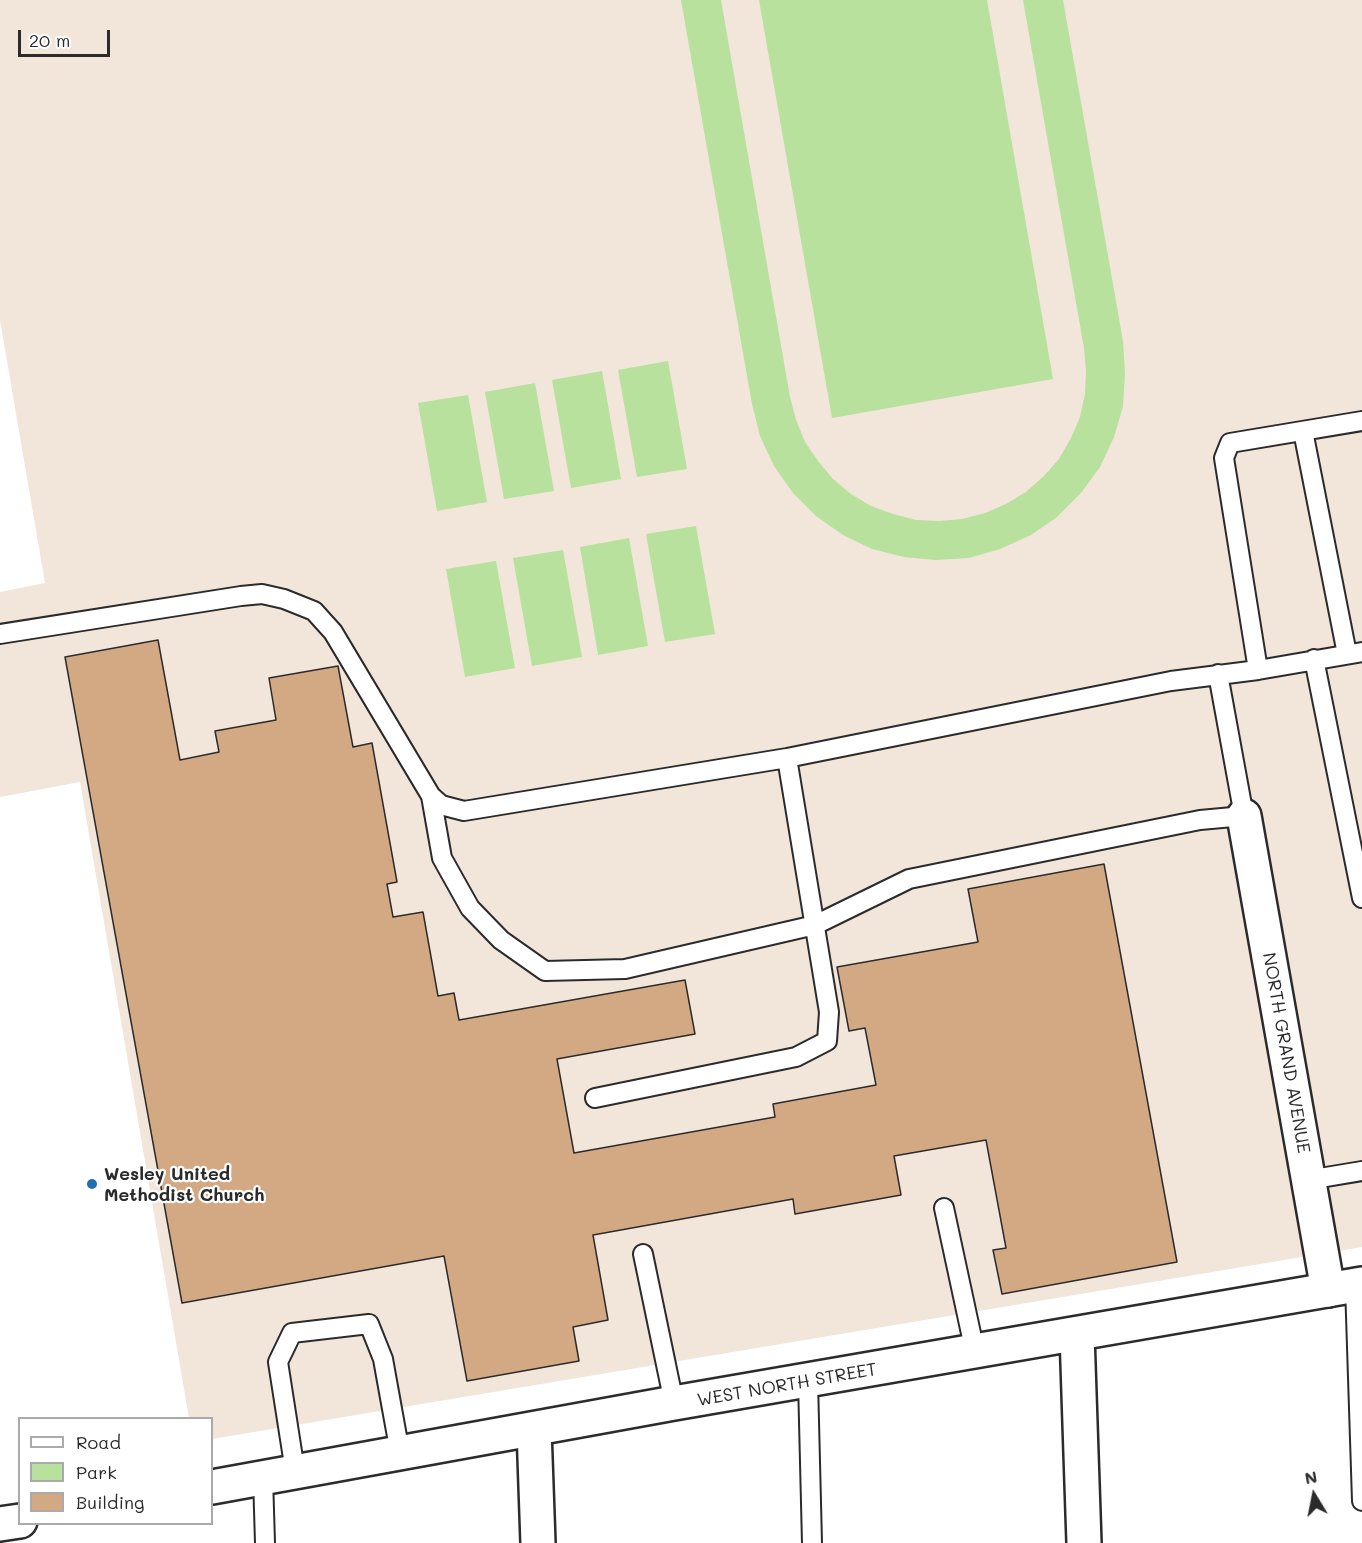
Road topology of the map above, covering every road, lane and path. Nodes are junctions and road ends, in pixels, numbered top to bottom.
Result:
1 (1362, 421) edge
2 (1303, 431) junction
3 (0, 634) edge
4 (1354, 653) edge
5 (1314, 659) junction
6 (1258, 670) junction
7 (1218, 674) junction
8 (787, 758) junction
9 (431, 796) junction
10 (1244, 816) junction
11 (1362, 898) edge
12 (815, 925) junction
13 (595, 1098) dead end
14 (1362, 1172) edge
15 (1308, 1180) junction
16 (944, 1208) dead end
17 (643, 1254) dead end
18 (1348, 1287) edge
19 (1077, 1334) junction
20 (975, 1352) junction
21 (808, 1382) junction
22 (674, 1403) junction
23 (534, 1429) junction
24 (400, 1453) junction
25 (279, 1474) junction
26 (213, 1487) edge
27 (1362, 1501) edge
28 (18, 1521) edge
29 (0, 1524) edge
30 (265, 1543) edge
31 (538, 1543) edge
32 (812, 1543) edge
33 (1084, 1543) edge

1 - 2 lane
2 - 4 lane
2 - 6 lane
3 - 9 lane
4 - 5 lane
5 - 6 lane
5 - 11 lane
6 - 7 lane
7 - 8 lane
7 - 10 lane
8 - 9 lane
8 - 12 lane
9 - 12 lane
10 - 12 lane
10 - 15 main road, NORTH GRAND AVENUE
12 - 13 lane
14 - 15 lane
15 - 18 main road, NORTH GRAND AVENUE
16 - 20 lane
17 - 22 lane
18 - 19 main road, WEST NORTH STREET
18 - 27 lane
19 - 20 main road, WEST NORTH STREET
19 - 33 main road
20 - 21 main road, WEST NORTH STREET
21 - 22 main road, WEST NORTH STREET
21 - 32 lane
22 - 23 main road, WEST NORTH STREET
23 - 24 main road, WEST NORTH STREET
23 - 31 main road
24 - 25 main road, WEST NORTH STREET
24 - 25 lane
25 - 26 main road, WEST NORTH STREET
25 - 30 lane
28 - 29 main road

